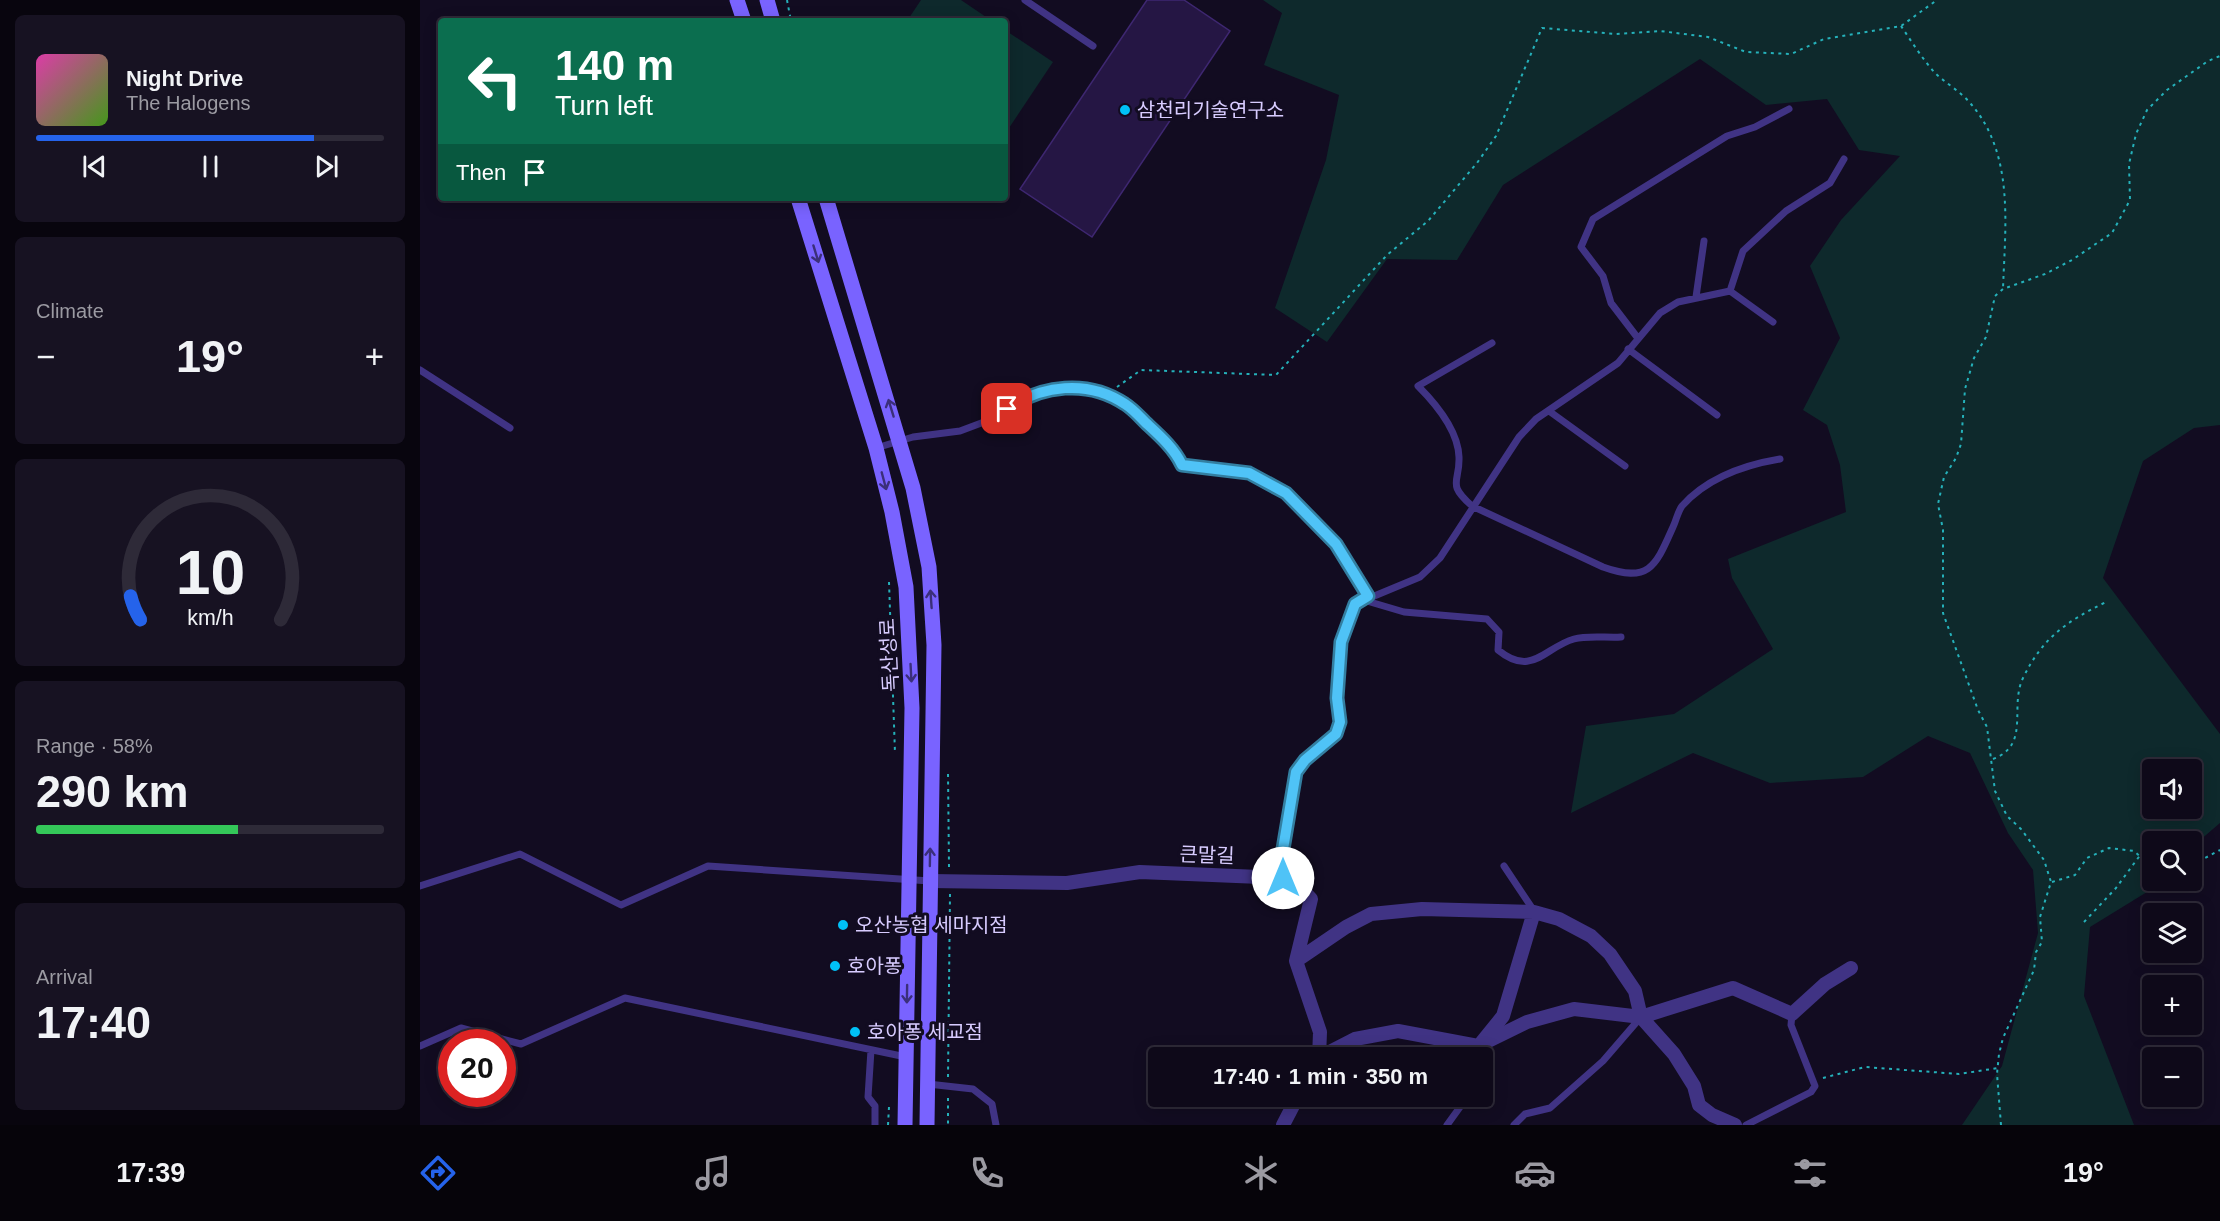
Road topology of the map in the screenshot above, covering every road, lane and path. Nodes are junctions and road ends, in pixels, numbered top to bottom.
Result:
1 (737, 0) edge
2 (767, 0) edge
3 (787, 0) edge
4 (1025, 0) edge
5 (1937, 0) edge
6 (743, 18) edge
7 (772, 18) edge
8 (790, 18) edge
9 (1901, 26) junction
10 (1093, 46) dead end
11 (2220, 56) edge
12 (1789, 109) dead end
13 (1844, 159) dead end
14 (799, 201) edge
15 (827, 201) edge
16 (1704, 241) dead end
17 (2003, 290) junction
18 (1730, 291) junction
19 (1696, 297) junction
20 (1773, 322) dead end
21 (1637, 337) junction
22 (1492, 343) dead end
23 (1628, 349) junction
24 (420, 370) edge
25 (1107, 394) junction
26 (1549, 411) junction
27 (1717, 415) dead end
28 (510, 428) dead end
29 (901, 441) junction
30 (876, 448) junction
31 (1780, 459) dead end
32 (1625, 466) dead end
33 (1472, 506) junction
34 (888, 578) dead end
35 (1368, 596) junction
36 (1360, 599) junction
37 (2106, 602) dead end
38 (1621, 637) dead end
39 (895, 755) dead end
40 (1993, 759) junction
41 (2220, 850) edge
42 (2140, 854) joint
43 (2202, 860) edge
44 (1504, 866) dead end
45 (1283, 878) junction
46 (910, 880) junction
47 (930, 881) junction
48 (2051, 882) junction
49 (420, 886) edge
50 (1534, 912) junction
51 (2085, 922) dead end
52 (1296, 961) junction
53 (1851, 968) dead end
54 (1792, 1014) junction
55 (1641, 1017) junction
56 (420, 1046) edge
57 (1319, 1047) edge
58 (1339, 1047) edge
59 (1458, 1047) edge
60 (1481, 1047) edge
61 (1485, 1047) edge
62 (871, 1050) junction
63 (906, 1057) junction
64 (1998, 1068) junction
65 (1812, 1078) junction
66 (927, 1083) junction
67 (890, 1103) dead end
68 (1292, 1107) edge
69 (1460, 1107) edge
70 (875, 1125) edge
71 (888, 1125) edge
72 (905, 1125) edge
73 (927, 1125) edge
74 (996, 1125) edge
75 (1283, 1125) edge
76 (1447, 1125) edge
77 (1514, 1125) edge
78 (1735, 1125) edge
79 (1746, 1125) edge
80 (2001, 1125) edge

1 - 6 street
2 - 7 street
3 - 8 path
4 - 10 lane
5 - 9 path
9 - 17 path
9 - 25 path
11 - 17 path
12 - 21 lane
13 - 18 lane
14 -> 30 street, 독산성로
29 -> 15 street
16 - 19 lane
17 - 40 path
18 - 19 lane
18 - 20 lane
19 - 21 lane
21 - 23 lane
22 - 33 lane
23 - 26 lane
23 - 27 lane
24 - 28 lane
25 - 29 lane
25 - 35 lane
26 - 32 lane
26 - 33 lane
29 - 30 lane
47 -> 29 street
30 -> 46 street, 독산성로
31 - 33 lane
33 - 35 lane
34 - 39 path
35 - 36 lane
36 - 38 lane
36 - 45 lane
37 - 40 path
40 - 48 path
41 - 43 path
42 - 48 path
42 - 51 path
44 - 50 lane
45 - 47 street, 큰말길
45 - 52 street
46 - 47 lane
46 - 49 lane
46 -> 63 street, 독산성로
47 - 66 street
48 - 64 path
50 - 52 street
50 - 55 street
50 - 60 street
52 - 57 street
53 - 54 street
54 - 55 street
54 - 65 lane
55 - 61 street
55 - 77 lane
55 - 78 street
56 - 62 lane
58 - 59 street
62 - 63 lane
62 - 70 lane
63 - 72 street, 독산성로
64 - 65 path
64 - 80 path
65 - 79 lane
66 - 73 street
66 - 74 lane
67 - 71 path
68 - 75 street
69 - 76 lane

